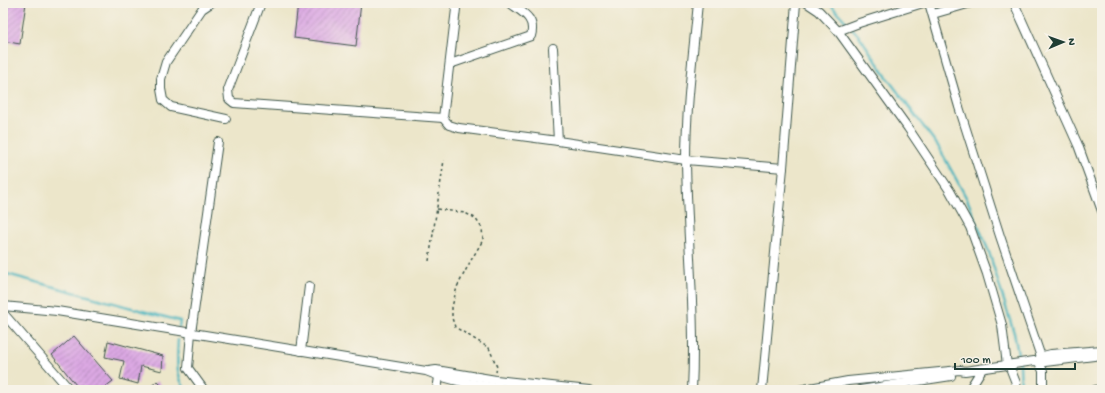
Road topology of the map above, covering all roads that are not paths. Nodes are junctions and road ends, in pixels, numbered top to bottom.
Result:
1 (211, 3) edge
2 (261, 3) edge
3 (454, 3) edge
4 (510, 3) edge
5 (698, 3) edge
6 (796, 3) edge
7 (806, 3) edge
8 (923, 3) edge
9 (929, 3) edge
10 (971, 3) edge
11 (1014, 3) edge
12 (933, 14) junction
13 (840, 30) junction
14 (553, 48) dead end
15 (450, 64) junction
16 (443, 118) junction
17 (226, 119) dead end
18 (558, 141) junction
19 (218, 142) dead end
20 (686, 160) junction
21 (783, 168) junction
22 (1102, 210) edge
23 (309, 286) dead end
24 (3, 306) edge
25 (3, 313) edge
26 (191, 333) junction
27 (1102, 350) edge
28 (301, 351) junction
29 (1102, 355) edge
30 (1039, 359) junction
31 (1009, 365) junction
32 (982, 369) junction
33 (426, 371) junction
34 (965, 371) junction
35 (439, 377) junction
36 (478, 387) edge
37 (1102, 389) edge
38 (70, 390) edge
39 (204, 390) edge
40 (437, 390) edge
41 (516, 390) edge
42 (589, 390) edge
43 (692, 390) edge
44 (762, 390) edge
45 (799, 390) edge
46 (860, 390) edge
47 (969, 390) edge
48 (1017, 390) edge
49 (1043, 390) edge
50 (1095, 390) edge

1 - 17 street
2 - 16 street
3 - 15 street
4 - 15 street
5 - 20 street
6 - 21 street
7 - 13 street
8 - 13 street
9 - 12 street
10 - 12 street
11 - 22 street
12 - 30 street
13 - 31 street
14 - 18 street
15 - 16 street
16 - 18 street
18 - 20 street
19 - 26 street
20 - 21 street
20 - 43 street
21 - 44 street
23 - 28 street
24 - 26 street
25 - 38 street
26 - 28 street
26 - 39 street
27 - 30 street
28 - 33 street
29 - 30 street
30 - 31 street
30 - 49 street
31 - 32 street
31 - 48 street
32 - 34 street
32 - 47 street
33 - 35 street
33 - 42 street
34 - 45 street
34 - 46 street
35 - 36 street
35 - 40 street
36 - 41 street
37 - 50 street

